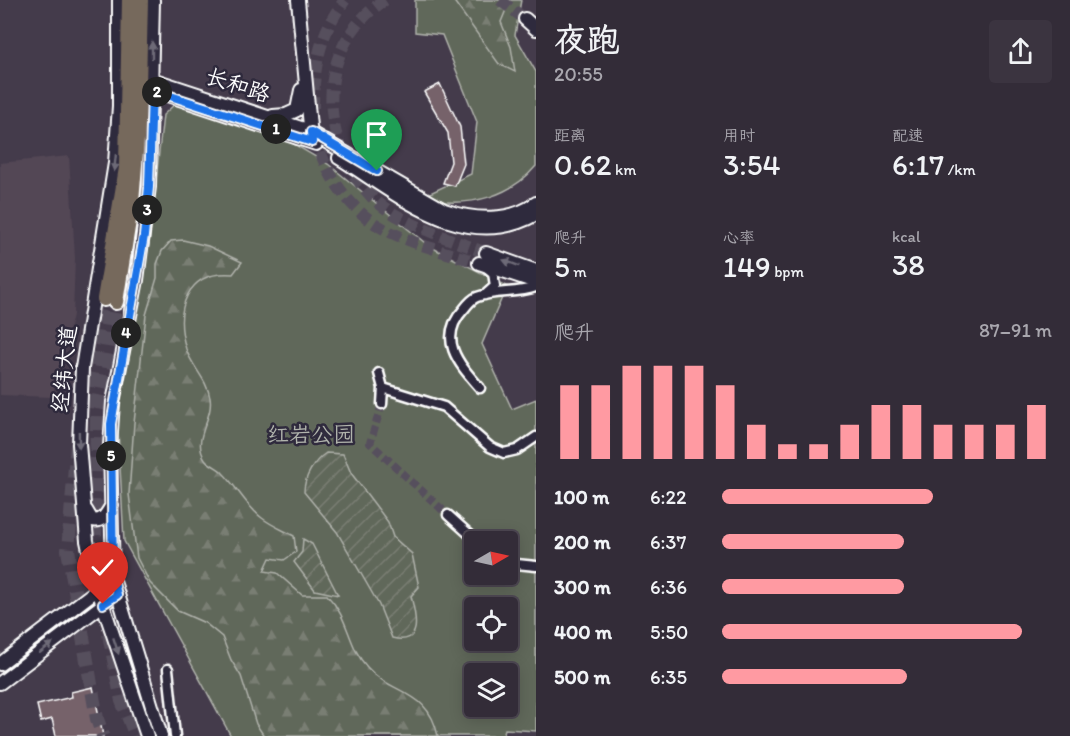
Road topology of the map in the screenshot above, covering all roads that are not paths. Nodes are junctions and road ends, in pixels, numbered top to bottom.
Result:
1 (119, 0) edge
2 (129, 0) edge
3 (141, 0) edge
4 (153, 0) edge
5 (292, 0) edge
6 (298, 0) edge
7 (525, 19) tunnel mouth
8 (536, 29) edge
9 (152, 85) junction
10 (300, 90) junction
11 (260, 114) junction
12 (308, 135) junction
13 (536, 203) edge
14 (536, 214) edge
15 (483, 258) junction
16 (536, 271) edge
17 (536, 282) edge
18 (536, 287) edge
19 (484, 296) junction
20 (379, 373) dead end
21 (383, 388) junction
22 (480, 388) dead end
23 (382, 404) tunnel mouth
24 (536, 437) edge
25 (112, 504) junction
26 (85, 507) junction
27 (448, 515) tunnel mouth
28 (466, 531) edge
29 (518, 564) edge
30 (536, 566) edge
31 (113, 578) junction
32 (98, 590) junction
33 (117, 595) junction
34 (103, 604) junction
35 (0, 664) edge
36 (168, 669) dead end
37 (0, 683) edge
38 (147, 736) edge
39 (161, 736) edge
40 (175, 736) edge

1 -> 26 main road, 经纬大道
2 - 3 main road
9 -> 4 main road
5 - 10 main road
6 - 12 main road
7 - 8 main road
9 - 11 main road, 长和路
9 - 12 main road, 长和路
9 - 25 main road
10 - 11 main road
10 - 12 main road
11 - 12 main road, 长和路
12 - 13 main road, 长和路
12 - 14 main road, 长和路
16 -> 15 main road
15 - 17 main road
15 - 19 street
18 - 19 street
19 - 22 street
20 - 21 street
21 - 23 street
21 - 24 street
25 - 26 main road
25 - 31 main road
26 - 32 main road, 经纬大道
27 - 28 street
29 - 30 street
31 - 32 main road
31 - 33 main road
32 - 34 main road, 经纬大道
32 - 35 main road
33 - 34 main road
33 - 39 main road
37 -> 34 main road
34 -> 38 main road, 经纬大道
36 - 40 street

